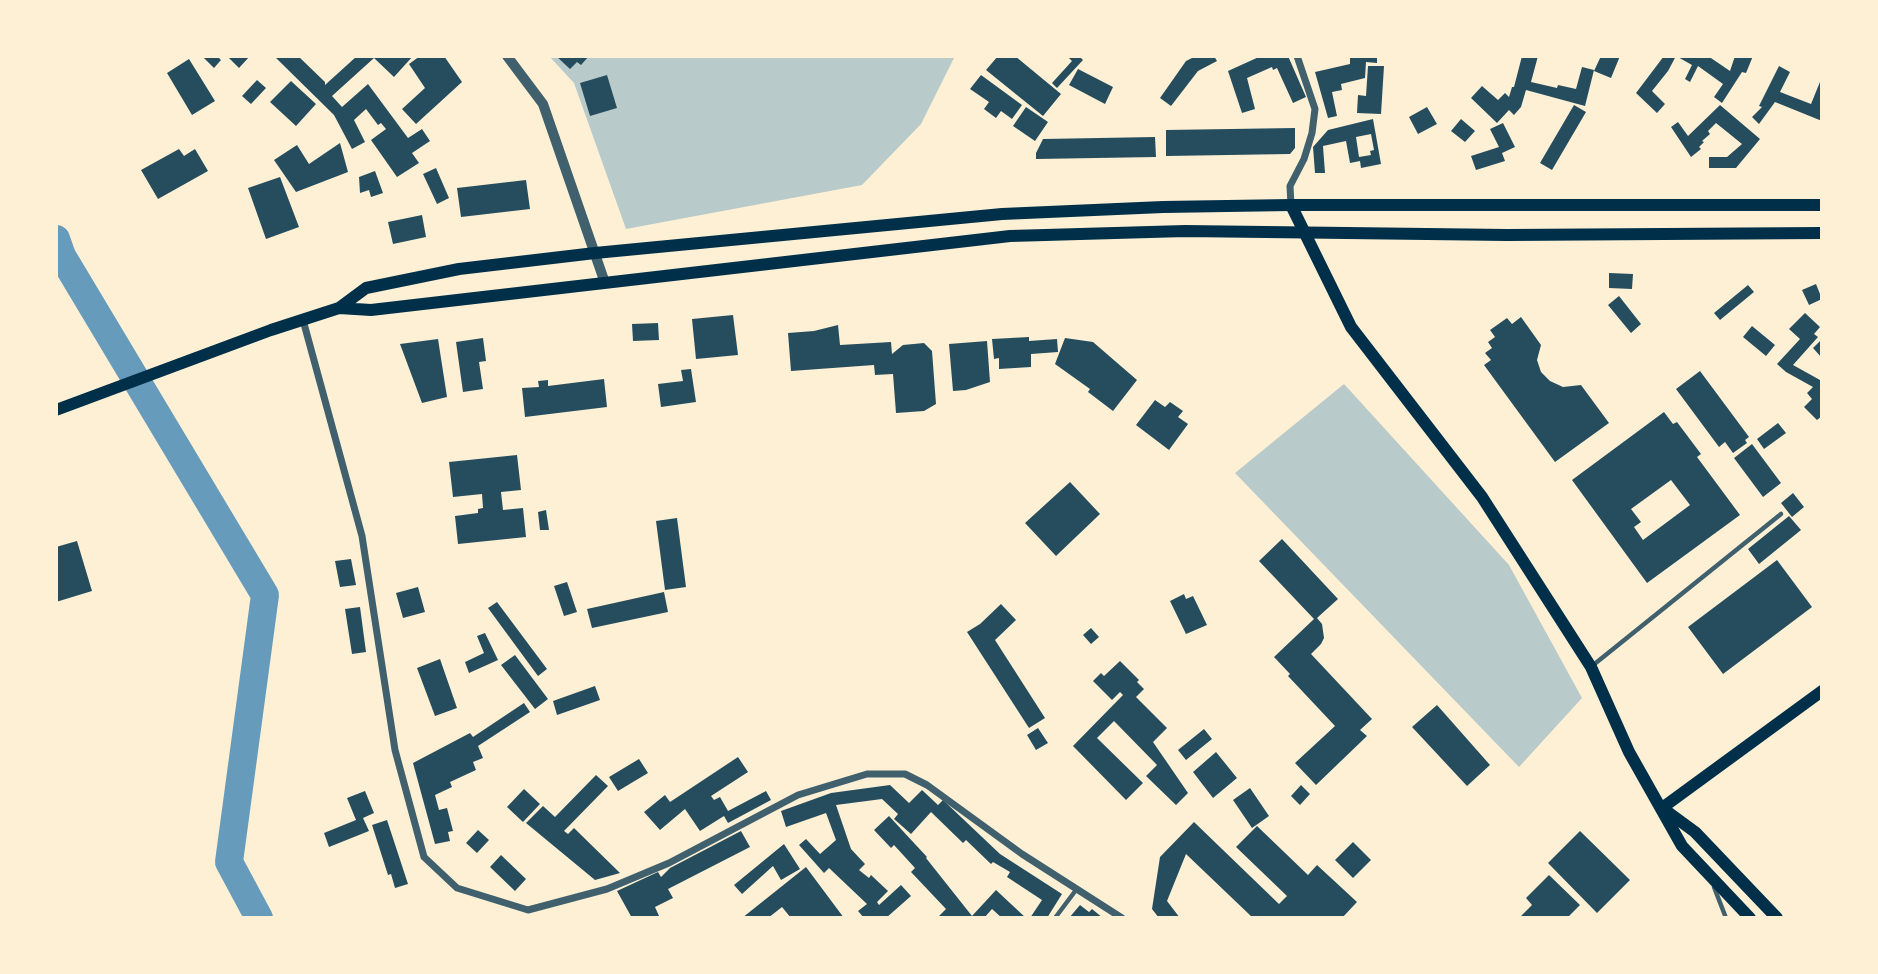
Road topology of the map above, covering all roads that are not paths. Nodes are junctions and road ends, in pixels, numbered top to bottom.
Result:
1 (507, 56) edge
2 (1297, 56) edge
3 (1291, 205) junction
4 (1822, 205) edge
5 (1303, 233) junction
6 (1822, 233) edge
7 (595, 253) junction
8 (606, 283) junction
9 (339, 308) junction
10 (303, 320) junction
11 (56, 410) edge
12 (1781, 514) dead end
13 (1591, 667) junction
14 (1822, 691) edge
15 (1662, 808) junction
16 (1710, 876) junction
17 (1076, 890) junction
18 (1055, 918) edge
19 (1122, 918) edge
20 (1726, 918) edge
21 (1750, 918) edge
22 (1777, 918) edge

1 - 7 street
2 - 3 street
3 - 4 main road
3 - 5 main road
3 - 7 main road
5 - 6 main road
5 - 8 main road
5 - 13 main road
7 - 8 street
7 - 9 main road
8 - 9 main road
9 - 10 main road
10 - 11 main road
10 - 17 street
12 - 13 lane
13 - 15 main road
14 - 15 main road
15 - 16 main road
15 - 22 main road
16 - 20 lane
16 - 21 main road
17 - 18 lane
17 - 19 street

